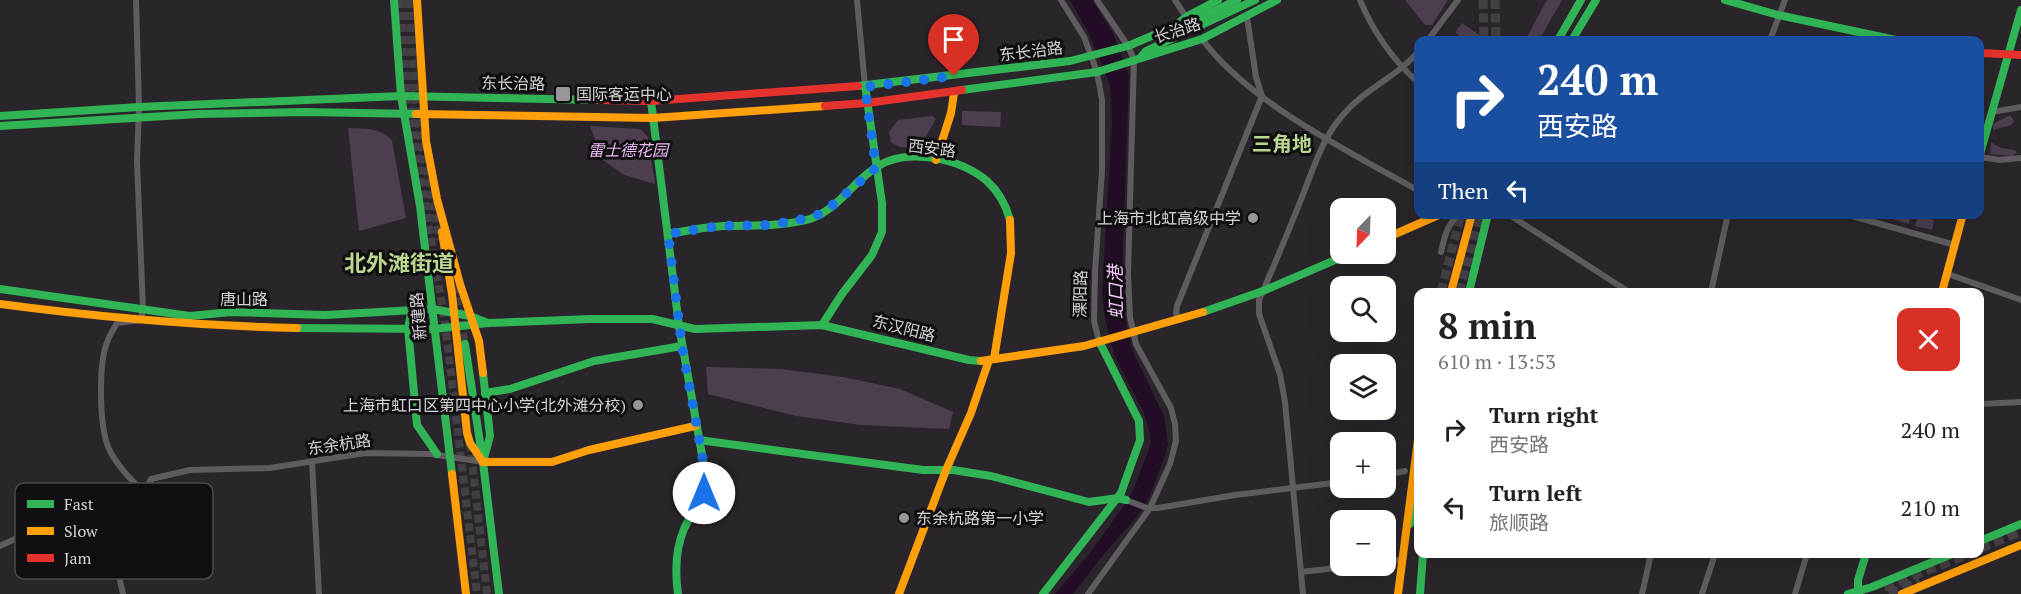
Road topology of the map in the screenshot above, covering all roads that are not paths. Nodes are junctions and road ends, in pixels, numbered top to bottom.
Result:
1 (136, 0) edge
2 (394, 0) edge
3 (417, 0) edge
4 (857, 0) edge
5 (1061, 0) edge
6 (1097, 0) edge
7 (1175, 0) edge
8 (1218, 0) edge
9 (1237, 0) edge
10 (1255, 0) edge
11 (1277, 0) edge
12 (1360, 0) edge
13 (1581, 0) edge
14 (1596, 0) edge
15 (1725, 0) edge
16 (1785, 0) edge
17 (1456, 1) edge
18 (2021, 10) edge
19 (1778, 15) junction
20 (1186, 17) junction
21 (1247, 17) junction
22 (1175, 26) junction
23 (1431, 36) edge
24 (1560, 36) edge
25 (1574, 36) edge
26 (1771, 36) edge
27 (1877, 36) edge
28 (1203, 39) junction
29 (1124, 47) junction
30 (1984, 53) edge
31 (2008, 55) junction
32 (2021, 55) edge
33 (1093, 56) junction
34 (1414, 56) edge
35 (1134, 60) junction
36 (1115, 66) joint
37 (1403, 68) junction
38 (1099, 71) junction
39 (1414, 78) edge
40 (865, 87) junction
41 (954, 93) junction
42 (401, 96) junction
43 (422, 96) junction
44 (1262, 96) junction
45 (651, 101) junction
46 (867, 103) junction
47 (140, 107) junction
48 (2021, 108) edge
49 (1992, 112) junction
50 (403, 113) junction
51 (424, 113) junction
52 (0, 116) edge
53 (139, 118) junction
54 (653, 118) junction
55 (0, 126) edge
56 (1327, 139) junction
57 (1984, 141) edge
58 (1984, 157) edge
59 (2021, 158) edge
60 (936, 160) junction
61 (876, 168) junction
62 (1414, 188) edge
63 (438, 199) junction
64 (1430, 219) edge
65 (1455, 219) edge
66 (1471, 219) edge
67 (1487, 219) edge
68 (1516, 219) edge
69 (1727, 219) edge
70 (1863, 219) edge
71 (1962, 219) edge
72 (668, 234) junction
73 (1396, 234) edge
74 (1955, 245) junction
75 (1441, 252) dead end
76 (1330, 262) edge
77 (1947, 274) junction
78 (1452, 288) edge
79 (1470, 288) edge
80 (1623, 288) edge
81 (1712, 288) edge
82 (1943, 288) edge
83 (0, 289) edge
84 (1263, 291) junction
85 (2021, 300) edge
86 (0, 304) edge
87 (143, 309) junction
88 (412, 309) junction
89 (433, 309) junction
90 (453, 313) junction
91 (470, 316) junction
92 (141, 320) junction
93 (1180, 320) junction
94 (488, 323) junction
95 (474, 325) junction
96 (822, 325) junction
97 (679, 326) junction
98 (408, 327) junction
99 (455, 327) junction
100 (434, 329) junction
101 (1131, 334) junction
102 (1104, 340) junction
103 (465, 344) tunnel mouth
104 (682, 346) junction
105 (992, 360) junction
106 (485, 393) junction
107 (2021, 402) edge
108 (1984, 404) edge
109 (695, 426) junction
110 (699, 440) junction
111 (437, 454) junction
112 (450, 457) junction
113 (312, 462) junction
114 (483, 462) junction
115 (946, 470) junction
116 (1405, 471) dead end
117 (1396, 473) edge
118 (1414, 477) edge
119 (134, 483) edge
120 (149, 483) edge
121 (1330, 483) edge
122 (1293, 487) junction
123 (1126, 500) junction
124 (1147, 508) junction
125 (1414, 511) edge
126 (2021, 524) edge
127 (1408, 531) junction
128 (15, 539) edge
129 (1984, 539) edge
130 (2021, 545) edge
131 (0, 546) edge
132 (1424, 558) edge
133 (1650, 558) edge
134 (1714, 558) edge
135 (1806, 558) edge
136 (1865, 558) edge
137 (1942, 558) edge
138 (1396, 560) edge
139 (1402, 560) junction
140 (1330, 569) edge
141 (1301, 572) junction
142 (120, 579) edge
143 (123, 594) edge
144 (319, 594) edge
145 (466, 594) edge
146 (499, 594) edge
147 (678, 594) edge
148 (899, 594) edge
149 (1044, 594) edge
150 (1088, 594) edge
151 (1303, 594) edge
152 (1398, 594) edge
153 (1420, 594) edge
154 (1642, 594) edge
155 (1702, 594) edge
156 (1795, 594) edge
157 (1855, 594) edge
158 (1902, 594) edge

1 - 47 street
2 - 42 main road, 新建路
3 - 43 main road
4 - 40 street
5 - 33 street, 溧阳路
6 - 29 street
7 - 20 street
8 - 20 main road, 长治路
9 - 22 main road
10 - 35 main road
11 - 21 main road, 长治路
12 - 37 street
13 - 24 main road
14 - 25 main road
15 - 19 main road
16 - 19 street
17 - 23 street
18 - 31 main road
19 - 26 street
19 - 27 main road
20 - 22 main road, 长治路
21 - 28 main road, 长治路
21 - 44 street
22 - 29 main road, 长治路
28 - 35 main road, 长治路
28 - 44 street
29 - 33 main road, 长治路
29 - 35 street
30 - 31 main road
31 - 32 main road
31 - 49 main road
33 - 38 street, 溧阳路
33 - 40 main road, 东长治路
34 - 37 street
35 - 36 main road, 长治路
35 - 101 street
36 - 38 main road, 东长治路
37 - 39 street
37 - 56 street
38 - 41 main road, 东长治路
38 - 102 street, 溧阳路
40 - 45 main road, 东长治路
40 - 46 main road
41 - 46 main road, 东长治路
41 - 60 main road
42 - 43 main road, 东长治路
42 - 47 main road, 东长治路
42 - 50 main road, 新建路
43 - 45 main road, 东长治路
43 - 51 main road
44 - 56 street
44 - 93 street
45 - 54 main road
46 - 54 main road, 东长治路
46 - 61 main road
47 - 52 main road, 东长治路
47 - 53 street
48 - 49 street
49 - 57 main road
50 - 51 main road, 东长治路
50 - 53 main road, 东长治路
50 - 89 main road, 新建路
51 - 54 main road, 东长治路
51 - 63 main road
53 - 55 main road, 东长治路
53 - 87 street
54 - 72 main road
56 - 62 street
56 - 84 street
58 - 59 street
60 - 61 main road, 西安路
60 - 105 main road, 西安路
61 - 72 main road, 西安路
61 - 96 main road
63 - 90 main road
63 - 91 main road
64 - 73 main road
65 - 75 street
66 - 78 main road
67 - 79 main road
68 - 80 street
69 - 81 street
70 - 74 street
71 - 74 main road
72 - 97 main road
74 - 77 main road
76 - 84 main road, 东汉阳路
77 - 82 main road
77 - 85 street
83 - 87 main road, 唐山路
84 - 93 main road, 东汉阳路
84 - 122 street
86 - 92 main road, 唐山路
87 - 88 main road, 唐山路
87 - 92 street
88 - 89 main road, 唐山路
88 - 98 main road
89 - 90 main road, 唐山路
89 - 100 main road, 新建路
90 - 91 main road, 唐山路
90 - 99 main road
91 - 94 main road, 唐山路
91 - 95 main road
92 - 98 main road, 唐山路
92 - 119 street
93 - 101 main road, 东汉阳路
94 - 95 main road, 唐山路
94 - 97 main road, 唐山路
95 - 99 main road, 唐山路
95 - 106 main road
96 - 97 main road, 东汉阳路
96 - 105 main road, 东汉阳路
97 - 104 main road
98 - 100 main road, 唐山路
98 - 111 main road
99 - 100 main road, 唐山路
99 - 114 main road
100 - 112 main road, 新建路
101 - 102 main road, 东汉阳路
101 - 124 street
102 - 105 main road, 东汉阳路
102 - 123 main road, 溧阳路
103 - 114 main road
104 - 106 main road
104 - 109 main road
105 - 115 main road, 西安路
106 - 114 main road
107 - 108 street
109 - 110 main road
109 - 114 main road, 东余杭路
110 - 115 main road
110 - 147 main road
111 - 112 street, 东余杭路
111 - 113 street, 东余杭路
112 - 114 street, 东余杭路
112 - 145 main road, 新建路
113 - 120 street, 东余杭路
113 - 144 street
114 - 146 main road
115 - 123 main road
115 - 148 main road, 西安路
116 - 117 street
118 - 127 main road
121 - 122 street
122 - 124 street
122 - 141 street
123 - 124 street
123 - 149 main road, 溧阳路
124 - 150 street
125 - 127 main road
126 - 129 main road
127 - 139 main road
128 - 131 street, 东余杭路
130 - 158 main road
132 - 153 main road
133 - 154 street
134 - 155 street
135 - 156 street
136 - 157 main road
137 - 157 main road
138 - 139 street
139 - 152 main road
140 - 141 street
141 - 151 street
142 - 143 street

